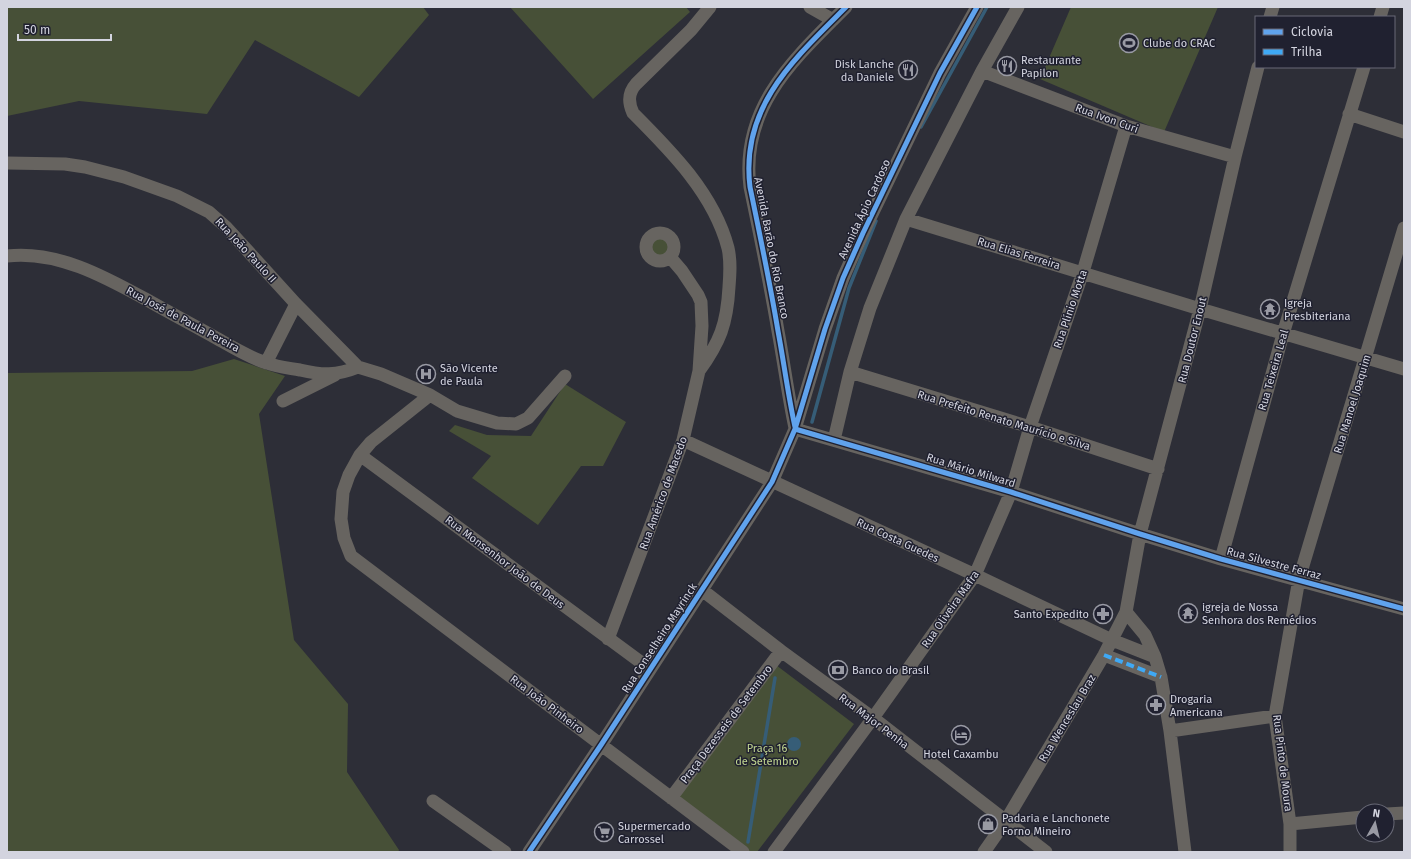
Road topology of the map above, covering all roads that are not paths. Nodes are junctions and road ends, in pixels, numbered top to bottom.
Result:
1 (710, 7) edge
2 (810, 7) edge
3 (846, 7) edge
4 (977, 7) edge
5 (1018, 7) edge
6 (833, 20) junction
7 (1258, 68) edge
8 (1364, 68) edge
9 (982, 71) junction
10 (1349, 114) junction
11 (1126, 126) junction
12 (1404, 132) edge
13 (1234, 157) junction
14 (7, 163) edge
15 (906, 219) junction
16 (1404, 228) edge
17 (7, 256) edge
18 (670, 257) dead end
19 (1083, 272) junction
20 (296, 304) junction
21 (1200, 309) junction
22 (1283, 334) junction
23 (1365, 359) junction
24 (266, 363) junction
25 (358, 367) junction
26 (1404, 369) edge
27 (699, 371) junction
28 (850, 372) junction
29 (339, 374) junction
30 (565, 376) dead end
31 (430, 394) junction
32 (283, 401) dead end
33 (1030, 427) junction
34 (795, 429) junction
35 (683, 440) junction
36 (834, 440) junction
37 (360, 455) junction
38 (1158, 469) junction
39 (772, 482) junction
40 (1011, 492) junction
41 (1140, 534) junction
42 (1221, 558) junction
43 (975, 575) junction
44 (1299, 580) junction
45 (702, 590) junction
46 (1404, 609) edge
47 (1126, 612) junction
48 (608, 639) junction
49 (1112, 640) junction
50 (781, 651) junction
51 (1104, 655) junction
52 (1155, 656) junction
53 (650, 668) junction
54 (1161, 677) junction
55 (1275, 716) junction
56 (873, 718) junction
57 (1170, 731) junction
58 (601, 745) junction
59 (671, 798) junction
60 (433, 801) dead end
61 (1355, 818) edge
62 (1005, 822) junction
63 (1290, 824) junction
64 (738, 851) edge
65 (505, 852) edge
66 (529, 852) edge
67 (774, 852) edge
68 (984, 852) edge
69 (1046, 852) edge
70 (1185, 852) edge
71 (1290, 852) edge

1 - 27 street
2 - 6 street
3 - 6 street, Avenida Barão do Rio Branco
4 - 34 street, Avenida Ápio Cardoso
5 - 9 street
6 - 34 street, Avenida Barão do Rio Branco
7 - 13 street, Rua Doutor Enout
8 - 10 street, Rua Teixeira Leal
9 - 11 street, Rua Ivon Curi
9 - 15 street
10 - 12 street
10 - 22 street, Rua Teixeira Leal
11 - 13 street, Rua Ivon Curi
11 - 19 street, Rua Plínio Motta
13 - 21 street, Rua Doutor Enout
14 - 20 street, Rua João Paulo II
15 - 19 street, Rua Elias Ferreira
15 - 28 street
16 - 23 street, Rua Manoel Joaquim
17 - 24 street, Rua José de Paula Pereira
18 - 27 street, Rua Américo de Macedo
19 - 21 street, Rua Elias Ferreira
19 - 33 street, Rua Plínio Motta
20 - 24 street
20 - 25 street, Rua João Paulo II
21 - 22 street, Rua Elias Ferreira
21 - 38 street, Rua Doutor Enout
22 - 23 street, Rua Elias Ferreira
22 - 42 street, Rua Teixeira Leal
23 - 26 street, Rua Elias Ferreira
23 - 44 street, Rua Manoel Joaquim
24 - 29 street, Rua José de Paula Pereira
25 - 29 street, Rua José de Paula Pereira
25 - 31 street, Rua João Paulo II
27 - 35 street, Rua Américo de Macedo
28 - 33 street, Rua Prefeito Renato Maurício e Silva
28 - 36 street
29 - 32 street
30 - 31 street, Rua João Paulo II
31 - 37 street
33 - 38 street, Rua Prefeito Renato Maurício e Silva
33 - 40 street, Rua Plínio Motta
34 - 36 street, Rua Mário Milward
34 - 39 street, Rua Conselheiro Mayrinck
35 - 39 street, Rua Costa Guedes
35 - 48 street, Rua Américo de Macedo
36 - 40 street, Rua Mário Milward
37 - 48 street, Rua Monsenhor João de Deus
37 - 58 street, Rua João Pinheiro
38 - 41 street, Rua Doutor Enout
39 - 43 street, Rua Costa Guedes
39 - 45 street, Rua Conselheiro Mayrinck
40 - 41 street, Rua Mário Milward
40 - 43 street, Rua Oliveira Mafra
41 - 42 street, Rua Silvestre Ferraz
41 - 47 street, Rua Doutor Enout
42 - 44 street, Rua Silvestre Ferraz
43 - 49 street, Rua Costa Guedes
43 - 56 street, Rua Oliveira Mafra
44 - 46 street, Rua Silvestre Ferraz
44 - 55 street, Rua Pinto de Moura
45 - 50 street, Rua Major Penha
45 - 53 street, Rua Conselheiro Mayrinck
47 - 49 street, Rua Wenceslau Braz
47 - 52 street
48 - 53 street, Rua Monsenhor João de Deus
49 - 51 street, Rua Wenceslau Braz
49 - 52 street, Rua Costa Guedes
50 - 56 street, Rua Major Penha
50 - 59 street, Praça Dezesseis de Setembro
51 - 54 street
51 - 62 street, Rua Wenceslau Braz
52 - 54 street
53 - 58 street, Rua Conselheiro Mayrinck
54 - 57 street
55 - 57 street
55 - 63 street, Rua Pinto de Moura
56 - 62 street, Rua Major Penha
56 - 67 street
57 - 70 street
58 - 59 street, Rua João Pinheiro
58 - 66 street, Rua Conselheiro Mayrinck
59 - 64 street, Rua João Pinheiro
60 - 65 street
61 - 63 street
62 - 68 street, Rua Wenceslau Braz
62 - 69 street, Rua Major Penha
63 - 71 street, Rua Pinto de Moura

